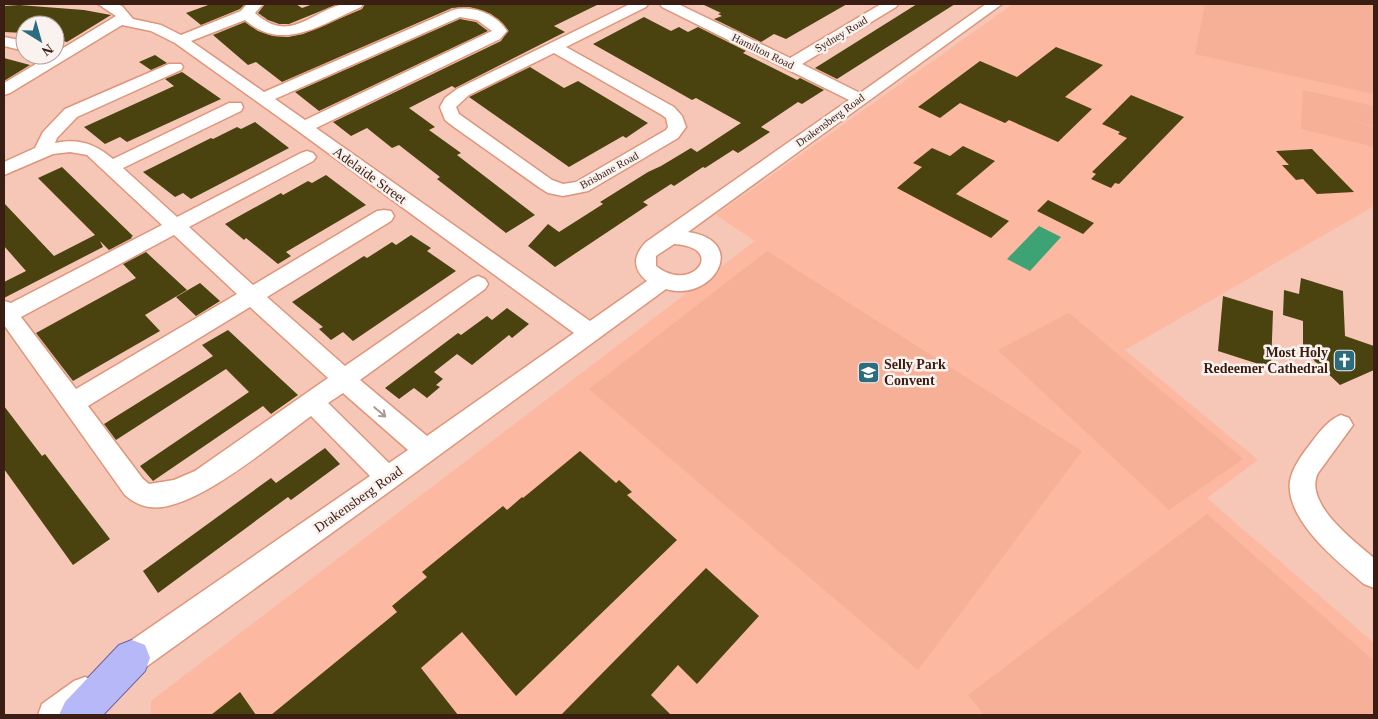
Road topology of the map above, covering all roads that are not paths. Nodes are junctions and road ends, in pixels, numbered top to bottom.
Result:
1 (104, 4) edge
2 (356, 4) edge
3 (641, 4) edge
4 (667, 4) edge
5 (891, 4) edge
6 (996, 4) edge
7 (252, 9) edge
8 (122, 18) junction
9 (180, 40) junction
10 (555, 47) junction
11 (65, 50) edge
12 (792, 64) junction
13 (41, 65) edge
14 (175, 67) dead end
15 (4, 90) edge
16 (263, 98) junction
17 (860, 99) junction
18 (235, 107) dead end
19 (304, 127) junction
20 (43, 151) junction
21 (307, 157) dead end
22 (111, 167) junction
23 (4, 169) edge
24 (384, 216) dead end
25 (175, 226) junction
26 (665, 239) junction
27 (662, 281) junction
28 (478, 284) dead end
29 (252, 296) junction
30 (6, 312) edge
31 (590, 333) junction
32 (344, 379) junction
33 (312, 402) junction
34 (73, 403) junction
35 (1341, 425) dead end
36 (426, 450) junction
37 (388, 478) junction
38 (1374, 575) edge
39 (132, 658) junction
40 (53, 715) edge
41 (78, 715) edge

1 - 8 street, Adelaide Street
2 - 7 street
3 - 10 street, Brisbane Road
4 - 12 street, Hamilton Road
5 - 12 street, Sydney Road
6 - 17 street, Drakensberg Road
7 - 9 street
8 - 9 street, Adelaide Street
8 - 11 street
9 - 16 street, Adelaide Street
10 - 10 street, Brisbane Road
12 - 17 street, Hamilton Road
13 - 15 street
14 - 20 street
16 - 19 street, Adelaide Street
16 - 19 street
17 - 26 street, Drakensberg Road
18 - 22 street
19 - 31 street, Adelaide Street
20 - 22 street
20 - 23 street
21 - 25 street
22 - 25 street
24 - 29 street
25 - 29 street
25 - 30 street
26 - 27 street
26 - 27 street
27 - 31 street, Drakensberg Road
28 - 32 street
29 - 32 street
29 - 34 street
30 - 34 street
31 - 36 street, Drakensberg Road
32 - 33 street
32 -> 36 street
33 - 34 street
33 - 37 street
35 - 38 street
36 - 37 street, Drakensberg Road
37 - 39 street, Drakensberg Road
39 - 40 street, Drakensberg Road
39 - 41 main road

